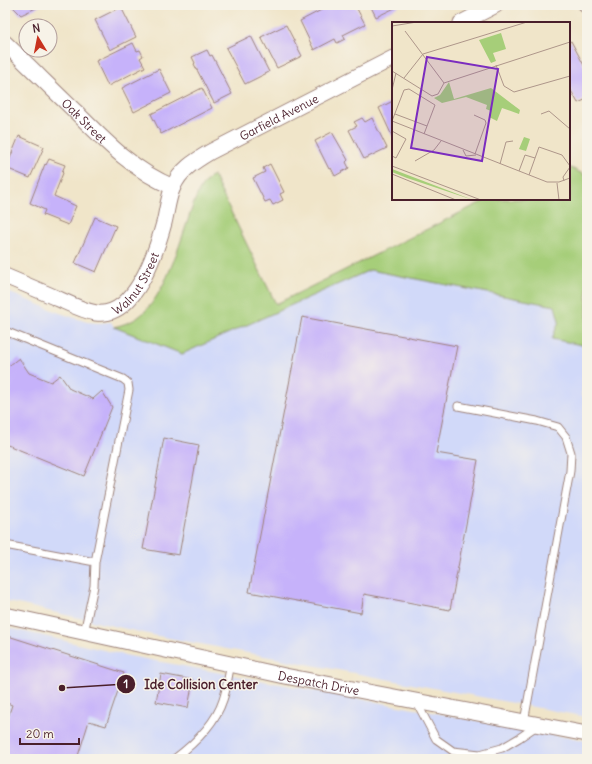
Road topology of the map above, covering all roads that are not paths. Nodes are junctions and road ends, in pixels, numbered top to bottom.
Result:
1 (496, 5) edge
2 (463, 22) edge
3 (5, 43) edge
4 (392, 59) edge
5 (173, 187) junction
6 (5, 276) edge
7 (5, 331) edge
8 (458, 406) dead end
9 (5, 545) edge
10 (95, 562) junction
11 (5, 615) edge
12 (84, 633) junction
13 (231, 664) junction
14 (416, 701) junction
15 (531, 724) junction
16 (587, 734) edge
17 (174, 759) edge

1 - 2 street
3 - 5 street, Oak Street
4 - 5 street, Garfield Avenue
5 - 6 street, Walnut Street
7 - 10 lane
8 - 15 lane
9 - 10 lane
10 - 12 lane
11 - 12 street, Despatch Drive
12 - 13 street, Despatch Drive
13 - 14 street, Despatch Drive
13 - 17 lane
14 - 15 street, Despatch Drive
14 - 15 lane
15 - 16 street, Despatch Drive

